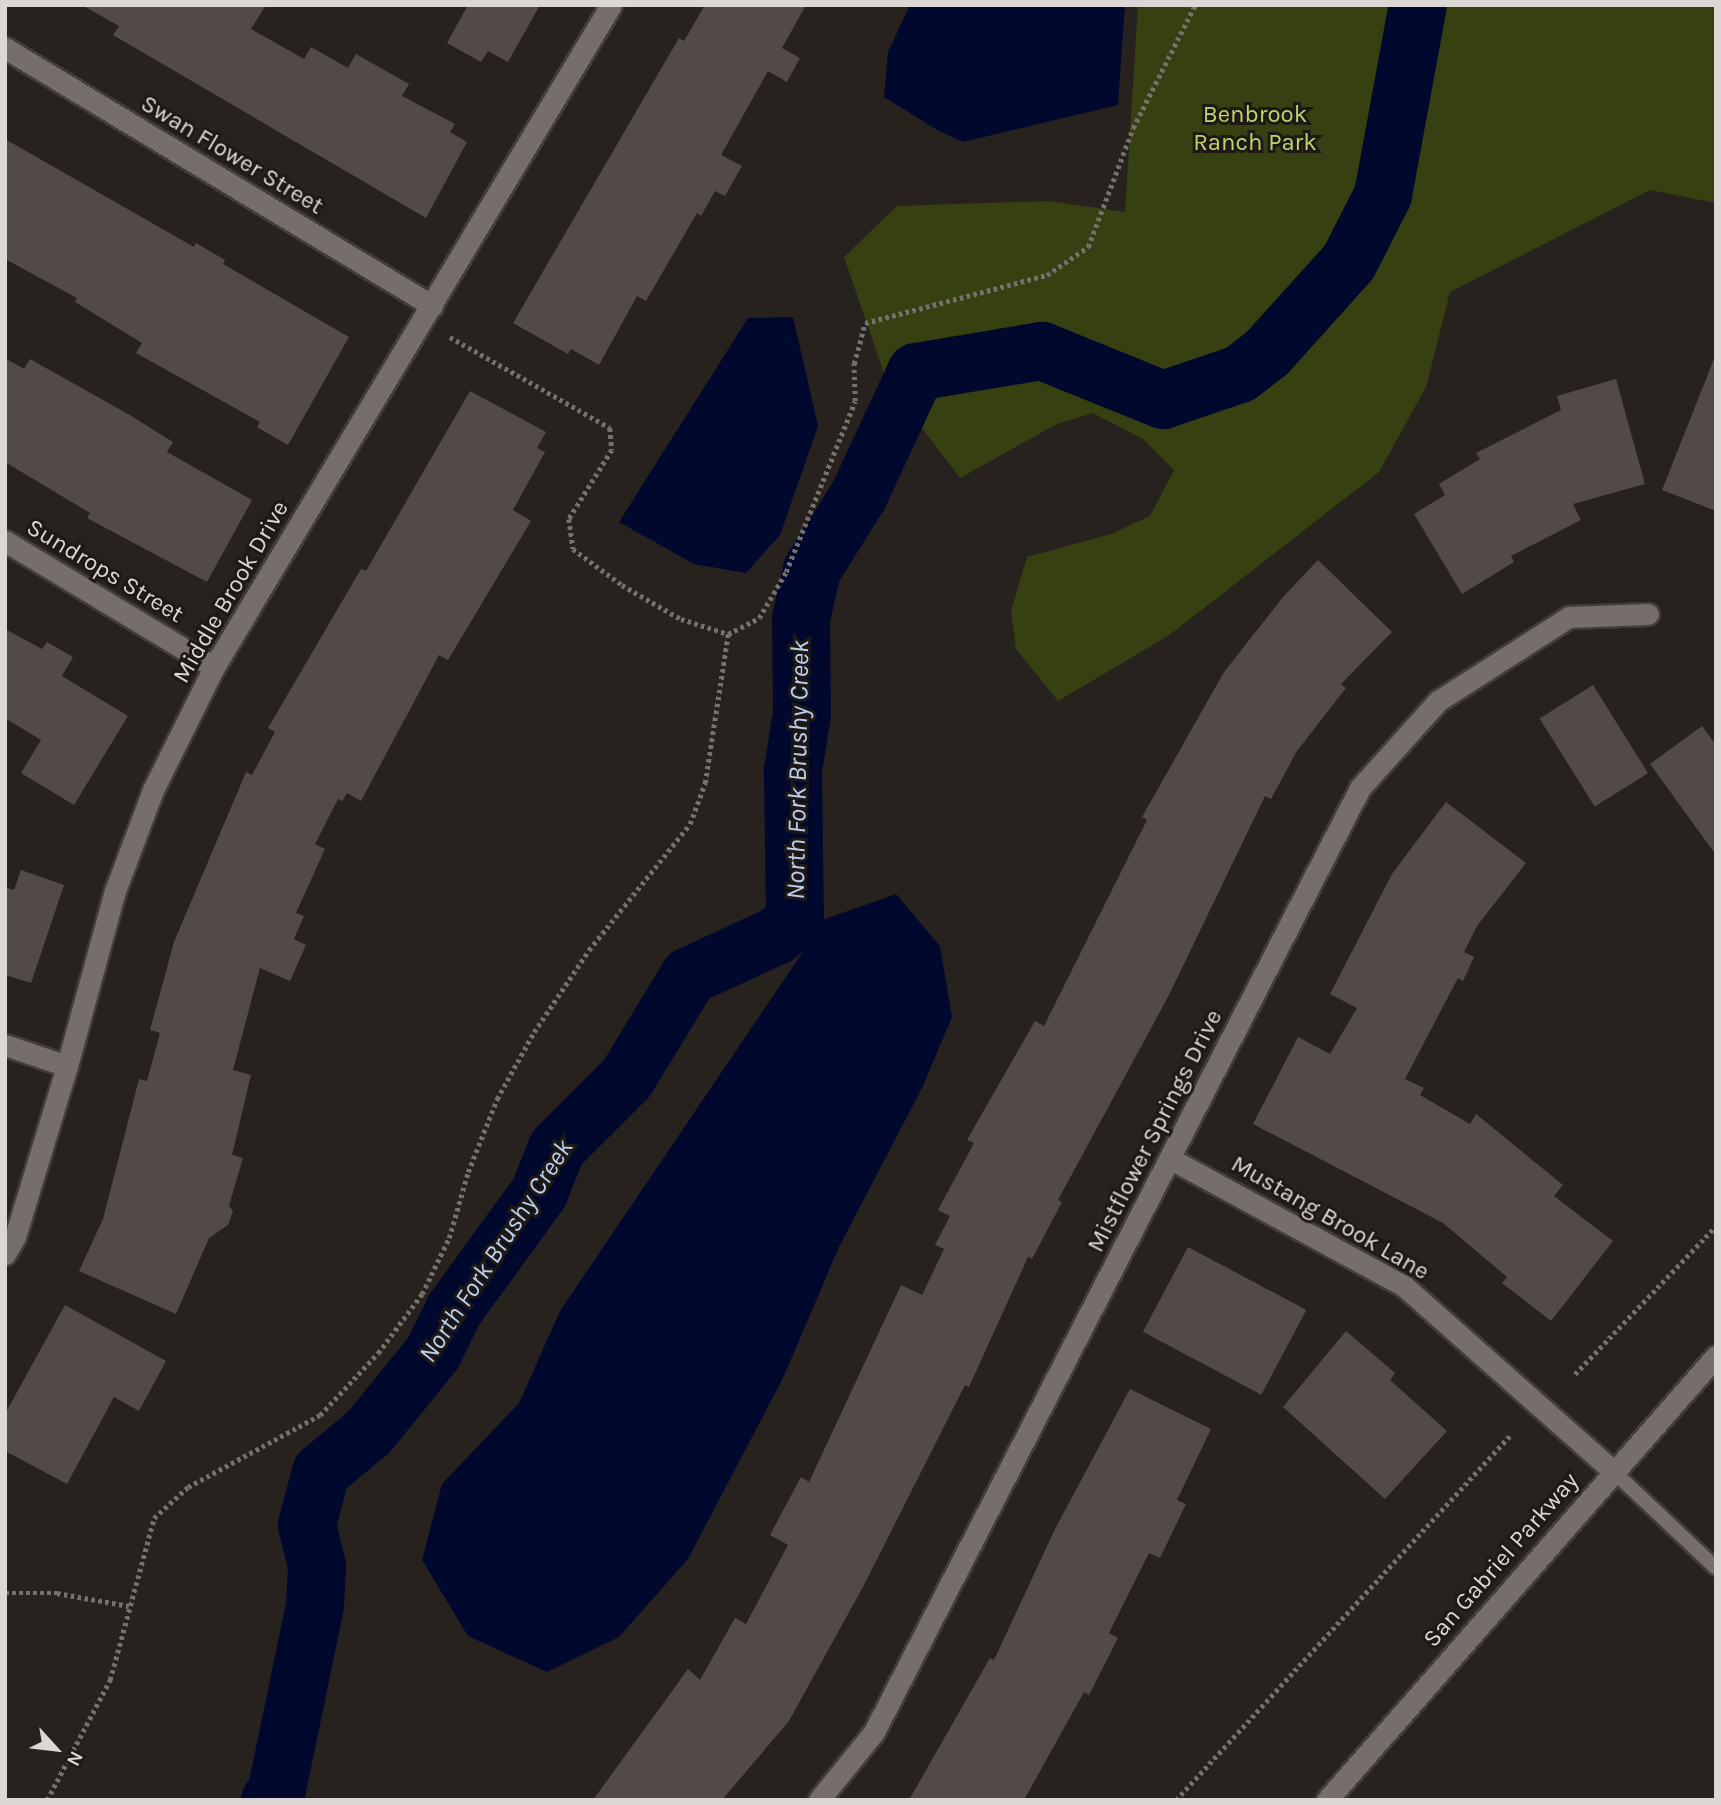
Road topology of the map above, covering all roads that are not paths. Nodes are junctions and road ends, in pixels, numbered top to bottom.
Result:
1 (611, 5) edge
2 (5, 48) edge
3 (432, 306) junction
4 (5, 541) edge
5 (1648, 614) dead end
6 (214, 667) junction
7 (5, 1045) edge
8 (67, 1066) junction
9 (1171, 1159) junction
10 (5, 1254) edge
11 (1716, 1356) edge
12 (1614, 1471) junction
13 (1716, 1568) edge
14 (819, 1800) edge
15 (1328, 1800) edge

1 - 3 street, Middle Brook Drive
2 - 3 street, Swan Flower Street
3 - 6 street, Middle Brook Drive
4 - 6 street, Sundrops Street
5 - 9 street, Mistflower Springs Drive
6 - 8 street, Middle Brook Drive
7 - 8 street
8 - 10 street, Middle Brook Drive
9 - 12 street, Mustang Brook Lane
9 - 14 street, Mistflower Springs Drive
11 - 12 street, San Gabriel Parkway
12 - 13 lane
12 - 15 street, San Gabriel Parkway

